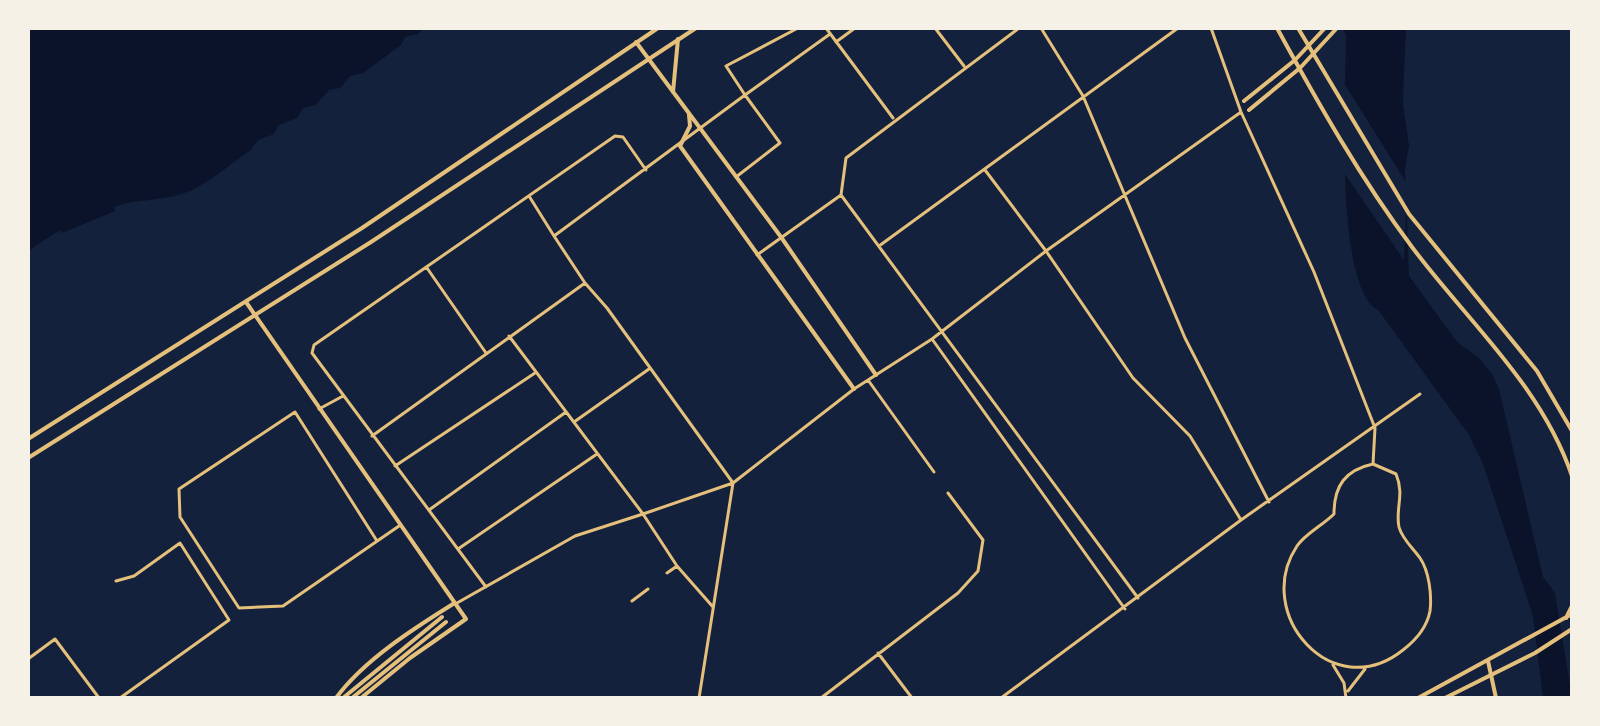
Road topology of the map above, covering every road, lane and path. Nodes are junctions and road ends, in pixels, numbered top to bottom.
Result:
1 (658, 28) edge
2 (696, 28) edge
3 (798, 28) edge
4 (826, 28) edge
5 (855, 28) edge
6 (935, 28) edge
7 (1019, 28) edge
8 (1041, 28) edge
9 (1178, 28) edge
10 (1211, 28) edge
11 (1277, 28) edge
12 (1298, 28) edge
13 (1325, 28) edge
14 (1336, 29) edge
15 (830, 34) junction
16 (678, 39) junction
17 (635, 41) junction
18 (836, 42) junction
19 (1307, 46) junction
20 (1313, 55) junction
21 (647, 58) junction
22 (1295, 60) junction
23 (965, 68) junction
24 (1300, 68) junction
25 (673, 95) junction
26 (745, 95) junction
27 (1083, 96) junction
28 (1244, 101) dead end
29 (1249, 110) dead end
30 (1241, 112) junction
31 (688, 113) junction
32 (894, 119) junction
33 (700, 128) junction
34 (680, 146) junction
35 (646, 170) junction
36 (985, 170) junction
37 (736, 177) junction
38 (1126, 194) junction
39 (841, 195) junction
40 (529, 196) junction
41 (554, 236) junction
42 (781, 237) junction
43 (879, 246) junction
44 (1046, 251) junction
45 (757, 255) junction
46 (427, 268) junction
47 (585, 283) junction
48 (246, 302) junction
49 (255, 316) junction
50 (942, 330) junction
51 (509, 336) junction
52 (932, 339) junction
53 (486, 353) junction
54 (649, 369) junction
55 (535, 373) junction
56 (876, 375) junction
57 (868, 380) junction
58 (854, 389) junction
59 (1420, 394) dead end
60 (343, 396) junction
61 (319, 409) junction
62 (566, 412) junction
63 (574, 422) junction
64 (1375, 428) junction
65 (1572, 431) edge
66 (372, 436) junction
67 (28, 439) edge
68 (597, 454) junction
69 (28, 458) edge
70 (1373, 464) junction
71 (394, 466) junction
72 (934, 472) dead end
73 (1572, 476) edge
74 (733, 483) junction
75 (948, 493) dead end
76 (1269, 502) junction
77 (428, 511) junction
78 (643, 514) junction
79 (1241, 520) junction
80 (399, 526) junction
81 (377, 541) junction
82 (457, 550) junction
83 (677, 566) junction
84 (667, 573) dead end
85 (116, 581) dead end
86 (486, 587) junction
87 (648, 589) dead end
88 (1138, 598) junction
89 (632, 601) dead end
90 (453, 604) junction
91 (1572, 606) edge
92 (714, 608) junction
93 (1125, 609) junction
94 (1572, 614) edge
95 (442, 617) dead end
96 (1565, 618) junction
97 (446, 622) dead end
98 (1572, 629) edge
99 (1562, 635) junction
100 (1572, 636) edge
101 (878, 653) junction
102 (28, 659) edge
103 (1488, 661) junction
104 (1332, 664) junction
105 (1368, 668) junction
106 (1492, 675) junction
107 (1346, 696) edge
108 (99, 698) edge
109 (120, 698) edge
110 (221, 698) edge
111 (232, 698) edge
112 (336, 698) edge
113 (343, 698) edge
114 (352, 698) edge
115 (361, 698) edge
116 (699, 698) edge
117 (821, 698) edge
118 (912, 698) edge
119 (1001, 698) edge
120 (1418, 698) edge
121 (1445, 698) edge
122 (1496, 698) edge

1 - 17 main road
2 - 16 main road
3 - 26 street
4 - 15 street
5 - 18 street
6 - 23 street
7 - 23 street
8 - 27 street
9 - 27 street
10 - 30 street
11 - 22 main road
12 - 19 main road
13 - 19 main road
14 - 20 main road
15 - 18 street
15 - 26 street
16 - 21 main road
16 - 25 main road
17 - 21 main road
17 - 48 main road
18 - 32 street
19 - 20 main road
19 - 22 main road
20 - 24 main road
20 - 65 main road
21 - 25 main road
21 - 49 main road
22 - 24 main road
22 - 28 main road
23 - 32 street
24 - 29 main road
24 - 73 main road
25 - 31 main road
26 - 33 street
26 - 37 street
27 - 36 street
27 - 38 street
30 - 38 street
30 - 64 street
31 - 33 main road
31 - 34 main road
32 - 39 street
33 - 34 street
33 - 37 main road
34 - 35 street
34 - 45 main road
35 - 40 street
35 - 41 street
36 - 43 street
36 - 44 street
37 - 42 main road
38 - 44 street
38 - 76 street
39 - 42 street
39 - 43 street
40 - 41 street
40 - 46 street
41 - 47 street
42 - 45 street
42 - 56 main road
43 - 50 street
44 - 50 street
44 - 79 street
45 - 58 main road
46 - 53 street
46 - 60 street
47 - 51 street
47 - 54 street
48 - 49 main road
48 - 67 main road
49 - 61 main road
49 - 69 main road
50 - 52 street
50 - 88 street
51 - 53 street
51 - 55 street
52 - 56 street
52 - 93 street
53 - 66 street
54 - 63 street
54 - 74 street
55 - 62 street
55 - 71 street
56 - 57 street
57 - 58 street
57 - 72 street
58 - 74 street
59 - 64 street
60 - 61 street
60 - 66 street
61 - 80 main road
62 - 63 street
62 - 77 street
63 - 68 street
64 - 70 street
64 - 76 street
66 - 71 street
68 - 78 street
68 - 82 street
70 - 104 street
70 - 105 street
71 - 77 street
74 - 78 street
74 - 92 street
75 - 101 street
76 - 79 street
77 - 82 street
78 - 83 street
78 - 86 street
79 - 88 street
80 - 81 street
80 - 90 main road
81 - 81 street
82 - 86 street
83 - 84 street
83 - 92 street
85 - 109 street
86 - 90 street
87 - 89 street
88 - 93 street
90 - 112 main road
90 - 115 main road
91 - 96 main road
92 - 116 street
93 - 119 street
94 - 96 main road
95 - 113 main road
96 - 103 main road
97 - 114 main road
98 - 99 main road
99 - 100 main road
99 - 106 main road
101 - 117 street
101 - 118 street
102 - 108 street
103 - 106 main road
103 - 120 main road
104 - 105 street
104 - 107 street
105 - 107 street
106 - 121 main road
106 - 122 main road
110 - 111 street

